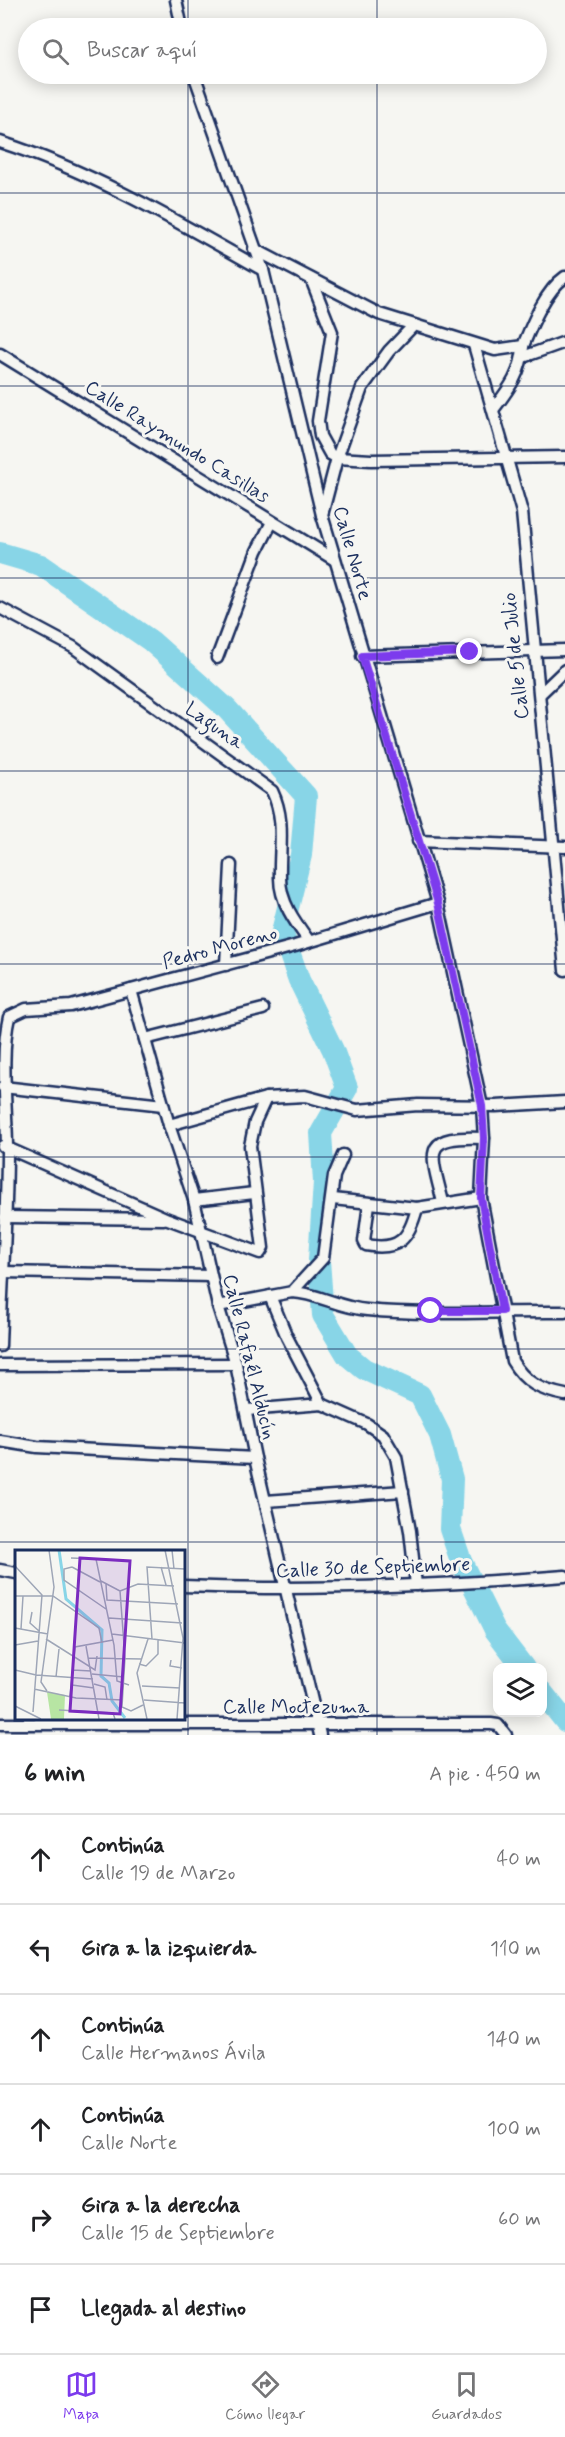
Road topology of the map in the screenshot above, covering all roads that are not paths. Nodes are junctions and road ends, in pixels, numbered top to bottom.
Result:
1 (176, 0) edge
2 (180, 18) edge
3 (197, 84) edge
4 (0, 142) edge
5 (254, 249) junction
6 (263, 270) junction
7 (565, 277) edge
8 (311, 279) junction
9 (413, 326) junction
10 (565, 342) edge
11 (474, 345) junction
12 (523, 352) junction
13 (0, 354) edge
14 (494, 410) junction
15 (506, 457) junction
16 (565, 457) edge
17 (337, 459) junction
18 (322, 515) junction
19 (272, 522) junction
20 (335, 560) junction
21 (0, 609) edge
22 (534, 650) junction
23 (565, 651) edge
24 (362, 656) junction
25 (218, 658) dead end
26 (565, 670) edge
27 (540, 694) junction
28 (418, 841) junction
29 (552, 846) junction
30 (565, 847) edge
31 (231, 865) dead end
32 (438, 903) junction
33 (309, 941) junction
34 (226, 964) junction
35 (565, 970) edge
36 (131, 990) junction
37 (263, 1009) dead end
38 (145, 1039) junction
39 (3, 1087) junction
40 (266, 1098) junction
41 (565, 1102) edge
42 (163, 1105) junction
43 (482, 1106) junction
44 (169, 1125) junction
45 (484, 1138) junction
46 (4, 1146) edge
47 (343, 1155) dead end
48 (254, 1193) junction
49 (481, 1198) junction
50 (333, 1199) junction
51 (194, 1200) junction
52 (443, 1202) junction
53 (369, 1204) junction
54 (417, 1208) junction
55 (5, 1217) junction
56 (168, 1219) junction
57 (201, 1233) junction
58 (2, 1272) junction
59 (211, 1276) junction
60 (298, 1289) junction
61 (270, 1296) junction
62 (218, 1306) junction
63 (502, 1311) junction
64 (565, 1312) edge
65 (0, 1346) edge
66 (236, 1364) junction
67 (0, 1365) edge
68 (565, 1395) edge
69 (322, 1404) junction
70 (247, 1410) junction
71 (0, 1441) edge
72 (255, 1458) junction
73 (403, 1491) junction
74 (266, 1501) junction
75 (0, 1570) edge
76 (15, 1573) edge
77 (565, 1576) edge
78 (184, 1586) edge
79 (416, 1586) junction
80 (286, 1590) junction
81 (0, 1724) edge
82 (59, 1725) edge
83 (319, 1730) edge
84 (506, 1735) edge

1 - 2 street
3 - 5 street, Calle Norte
4 - 6 street
5 - 6 street, Calle Norte
5 - 8 street
6 - 18 street, Calle Norte
7 - 12 street
8 - 9 street
8 - 17 street
9 - 11 street
9 - 17 street
10 - 12 street
11 - 12 street
11 - 14 street, Calle 5 de Julio
12 - 14 street
13 - 19 street, Calle Raymundo Casillas
14 - 15 street, Calle 5 de Julio
15 - 16 street
15 - 17 street
15 - 22 street, Calle 5 de Julio
17 - 18 street
18 - 20 street, Calle Norte
19 - 20 street, Calle Raymundo Casillas
19 - 25 street
20 - 24 street, Calle Norte
21 - 33 street, Laguna
22 - 23 street
22 - 24 street
22 - 27 street, Calle 5 de Julio
24 - 28 street, Calle Norte
26 - 27 street
27 - 29 street, Calle 5 de Julio
28 - 29 street
28 - 32 street, Calle Norte
29 - 30 street
29 - 35 street, Calle 5 de Julio
31 - 34 street
32 - 33 street, Pedro Moreno
32 - 43 street, Calle Norte
33 - 34 street, Pedro Moreno
34 - 36 street, Pedro Moreno
36 - 38 street, Calle Rafaél Alducín
36 - 39 street, Pedro Moreno
37 - 38 street
38 - 42 street, Calle Rafaél Alducín
39 - 42 street
39 - 46 street
40 - 43 street
40 - 44 street
40 - 48 street
41 - 43 street
42 - 44 street, Calle Rafaél Alducín
43 - 45 street, Calle Norte
44 - 51 street, Calle Rafaél Alducín
45 - 49 street, Calle Norte
45 - 52 street
46 - 55 street
46 - 56 street
47 - 50 street
48 - 51 street
48 - 57 street
49 - 52 street
49 - 63 street, Calle Norte
50 - 53 street
50 - 60 street
51 - 57 street, Calle Rafaél Alducín
52 - 54 street
53 - 54 street
53 - 54 street
55 - 56 street
55 - 58 street
56 - 57 street
57 - 59 street, Calle Rafaél Alducín
58 - 59 street
58 - 65 street
59 - 62 street, Calle Rafaél Alducín
60 - 61 street
60 - 63 street
61 - 62 street
61 - 69 street
62 - 66 street, Calle Rafaél Alducín
63 - 64 street
63 - 68 street, Calle Norte
66 - 67 street
66 - 70 street, Calle Rafaél Alducín
69 - 70 street
69 - 73 street
70 - 72 street, Calle Rafaél Alducín
71 - 72 street
72 - 74 street, Calle Rafaél Alducín
73 - 74 street
73 - 79 street
74 - 80 street, Calle Rafaél Alducín
75 - 76 street
77 - 79 street, Calle 30 de Septiembre
78 - 80 street, Calle 30 de Septiembre
79 - 80 street, Calle 30 de Septiembre
80 - 83 street, Calle Rafaél Alducín
81 - 82 street, Calle Moctezuma
82 - 83 street, Calle Moctezuma
83 - 84 street, Calle Moctezuma

